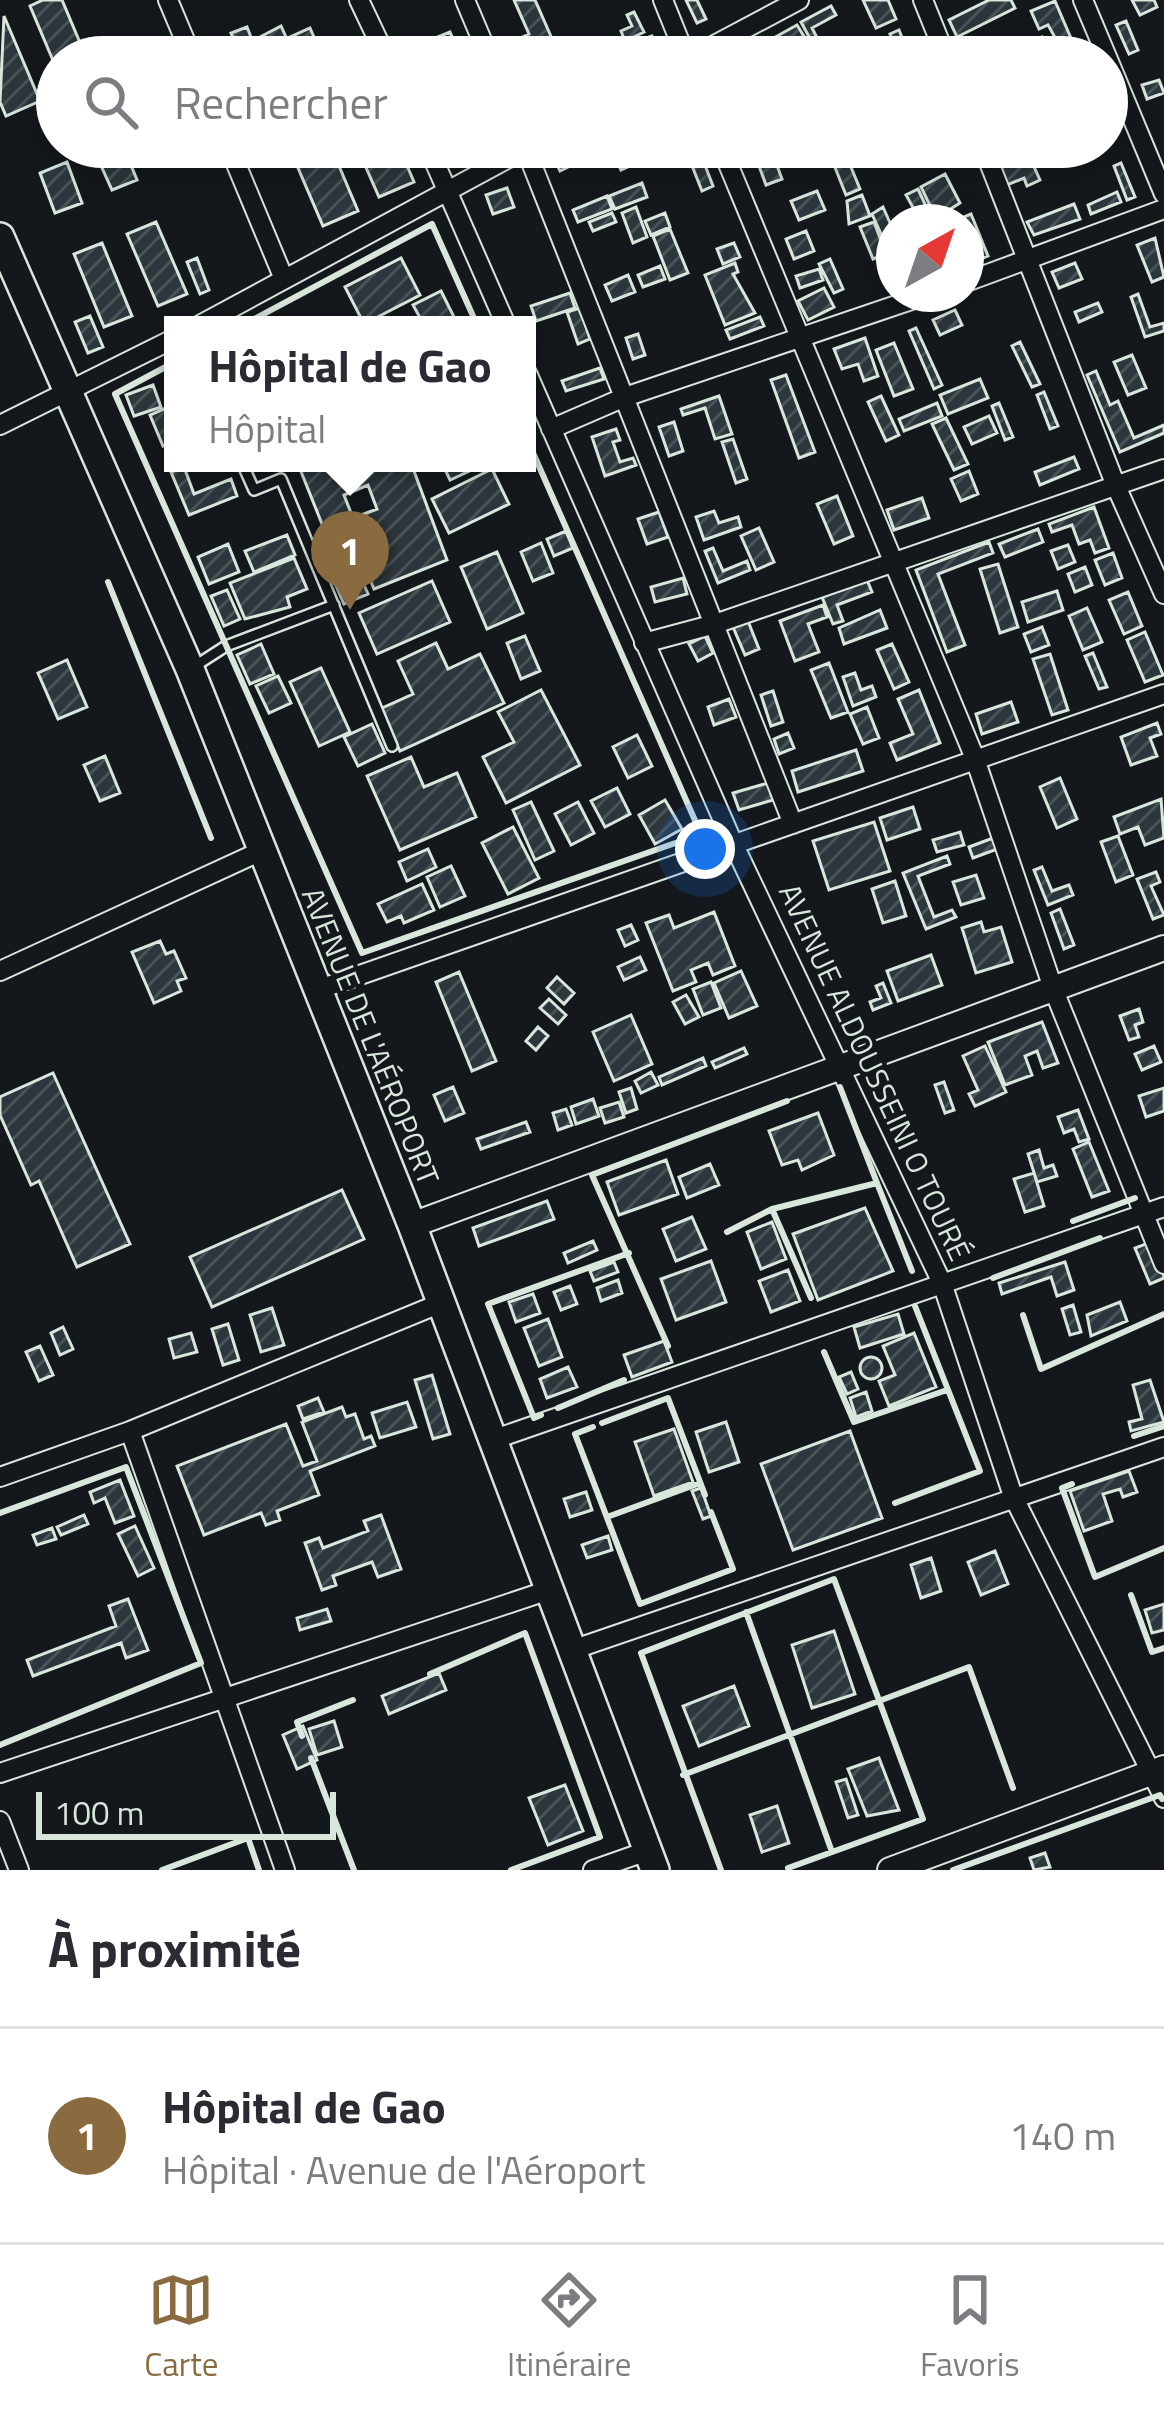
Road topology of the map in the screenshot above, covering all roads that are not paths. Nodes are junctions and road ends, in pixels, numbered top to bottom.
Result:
1 (168, 0) edge
2 (359, 0) edge
3 (465, 0) edge
4 (663, 0) edge
5 (799, 0) edge
6 (923, 0) edge
7 (1083, 0) edge
8 (183, 36) edge
9 (376, 36) edge
10 (480, 36) edge
11 (679, 36) edge
12 (730, 36) edge
13 (938, 36) edge
14 (1098, 36) edge
15 (1128, 107) edge
16 (238, 168) edge
17 (438, 168) edge
18 (491, 168) edge
19 (535, 168) edge
20 (729, 168) edge
21 (992, 168) edge
22 (449, 191) junction
23 (1164, 194) edge
24 (1164, 209) edge
25 (0, 237) edge
26 (1030, 262) junction
27 (984, 276) edge
28 (284, 280) junction
29 (876, 311) edge
30 (217, 316) edge
31 (502, 316) edge
32 (796, 336) junction
33 (164, 344) edge
34 (73, 393) junction
35 (536, 394) edge
36 (625, 397) junction
37 (0, 425) edge
38 (551, 429) junction
39 (1164, 470) edge
40 (246, 472) edge
41 (1115, 486) junction
42 (890, 561) junction
43 (1164, 594) edge
44 (334, 605) junction
45 (715, 624) junction
46 (644, 643) junction
47 (190, 669) junction
48 (1164, 694) edge
49 (392, 746) dead end
50 (974, 756) junction
51 (793, 824) junction
52 (733, 843) junction
53 (261, 851) junction
54 (1164, 949) edge
55 (0, 971) edge
56 (1053, 988) junction
57 (317, 990) junction
58 (840, 1069) junction
59 (1164, 1207) edge
60 (1142, 1215) junction
61 (412, 1225) junction
62 (1164, 1264) edge
63 (942, 1283) junction
64 (440, 1303) junction
65 (130, 1431) junction
66 (495, 1439) junction
67 (1164, 1447) edge
68 (0, 1477) edge
69 (1013, 1496) junction
70 (549, 1590) junction
71 (572, 1650) junction
72 (225, 1702) junction
73 (1157, 1770) edge
74 (0, 1773) edge
75 (1164, 1798) edge
76 (0, 1821) edge
77 (651, 1860) edge
78 (20, 1870) edge
79 (285, 1870) edge
80 (593, 1870) edge
81 (890, 1870) edge

1 - 8 street
2 - 9 street
3 - 10 street
4 - 11 street
5 - 12 street
6 - 13 street
7 - 14 street
15 - 23 street
16 - 28 street
17 - 22 street
18 - 22 street
19 - 36 street
20 - 32 street
21 - 26 street
22 - 28 street
22 - 31 street
24 - 26 street
25 - 34 main road, AVENUE DE L'AÉROPORT
26 - 27 street
26 - 41 street
28 - 30 street
29 - 32 street
32 - 36 street
32 - 42 street
33 - 34 street
34 - 37 street
34 - 47 main road, AVENUE DE L'AÉROPORT
35 - 38 street, AVENUE ALDOUSSEINI O TOURÉ
36 - 38 street
36 - 45 street
38 - 46 street, AVENUE ALDOUSSEINI O TOURÉ
39 - 41 street
40 - 44 lane
41 - 42 street
41 - 43 street
42 - 45 street
42 - 50 street
44 - 47 lane
44 - 49 lane
45 - 46 street
45 - 51 street
46 - 52 street, AVENUE ALDOUSSEINI O TOURÉ
47 - 53 main road, AVENUE DE L'AÉROPORT
48 - 50 street
50 - 51 street
50 - 56 street
51 - 52 street
52 - 57 street
52 - 58 street, AVENUE ALDOUSSEINI O TOURÉ
53 - 55 street
53 - 57 main road, AVENUE DE L'AÉROPORT
54 - 56 street
56 - 58 street
56 - 60 street
57 - 61 main road, AVENUE DE L'AÉROPORT
58 - 61 street
58 - 63 street, AVENUE ALDOUSSEINI O TOURÉ
59 - 60 street
60 - 62 street
60 - 63 street
61 - 64 main road, AVENUE DE L'AÉROPORT
63 - 66 street
63 - 69 street, AVENUE ALDOUSSEINI O TOURÉ
64 - 65 street
64 - 66 main road, AVENUE DE L'AÉROPORT
65 - 68 street
65 - 72 street
66 - 70 main road, AVENUE DE L'AÉROPORT
67 - 69 street
69 - 71 street
69 - 73 street, AVENUE ALDOUSSEINI O TOURÉ
70 - 71 main road, AVENUE DE L'AÉROPORT
70 - 72 street
71 - 77 main road, AVENUE DE L'AÉROPORT
72 - 74 street
72 - 79 street
73 - 75 street, AVENUE ALDOUSSEINI O TOURÉ
73 - 81 street
76 - 78 street
77 - 80 street

